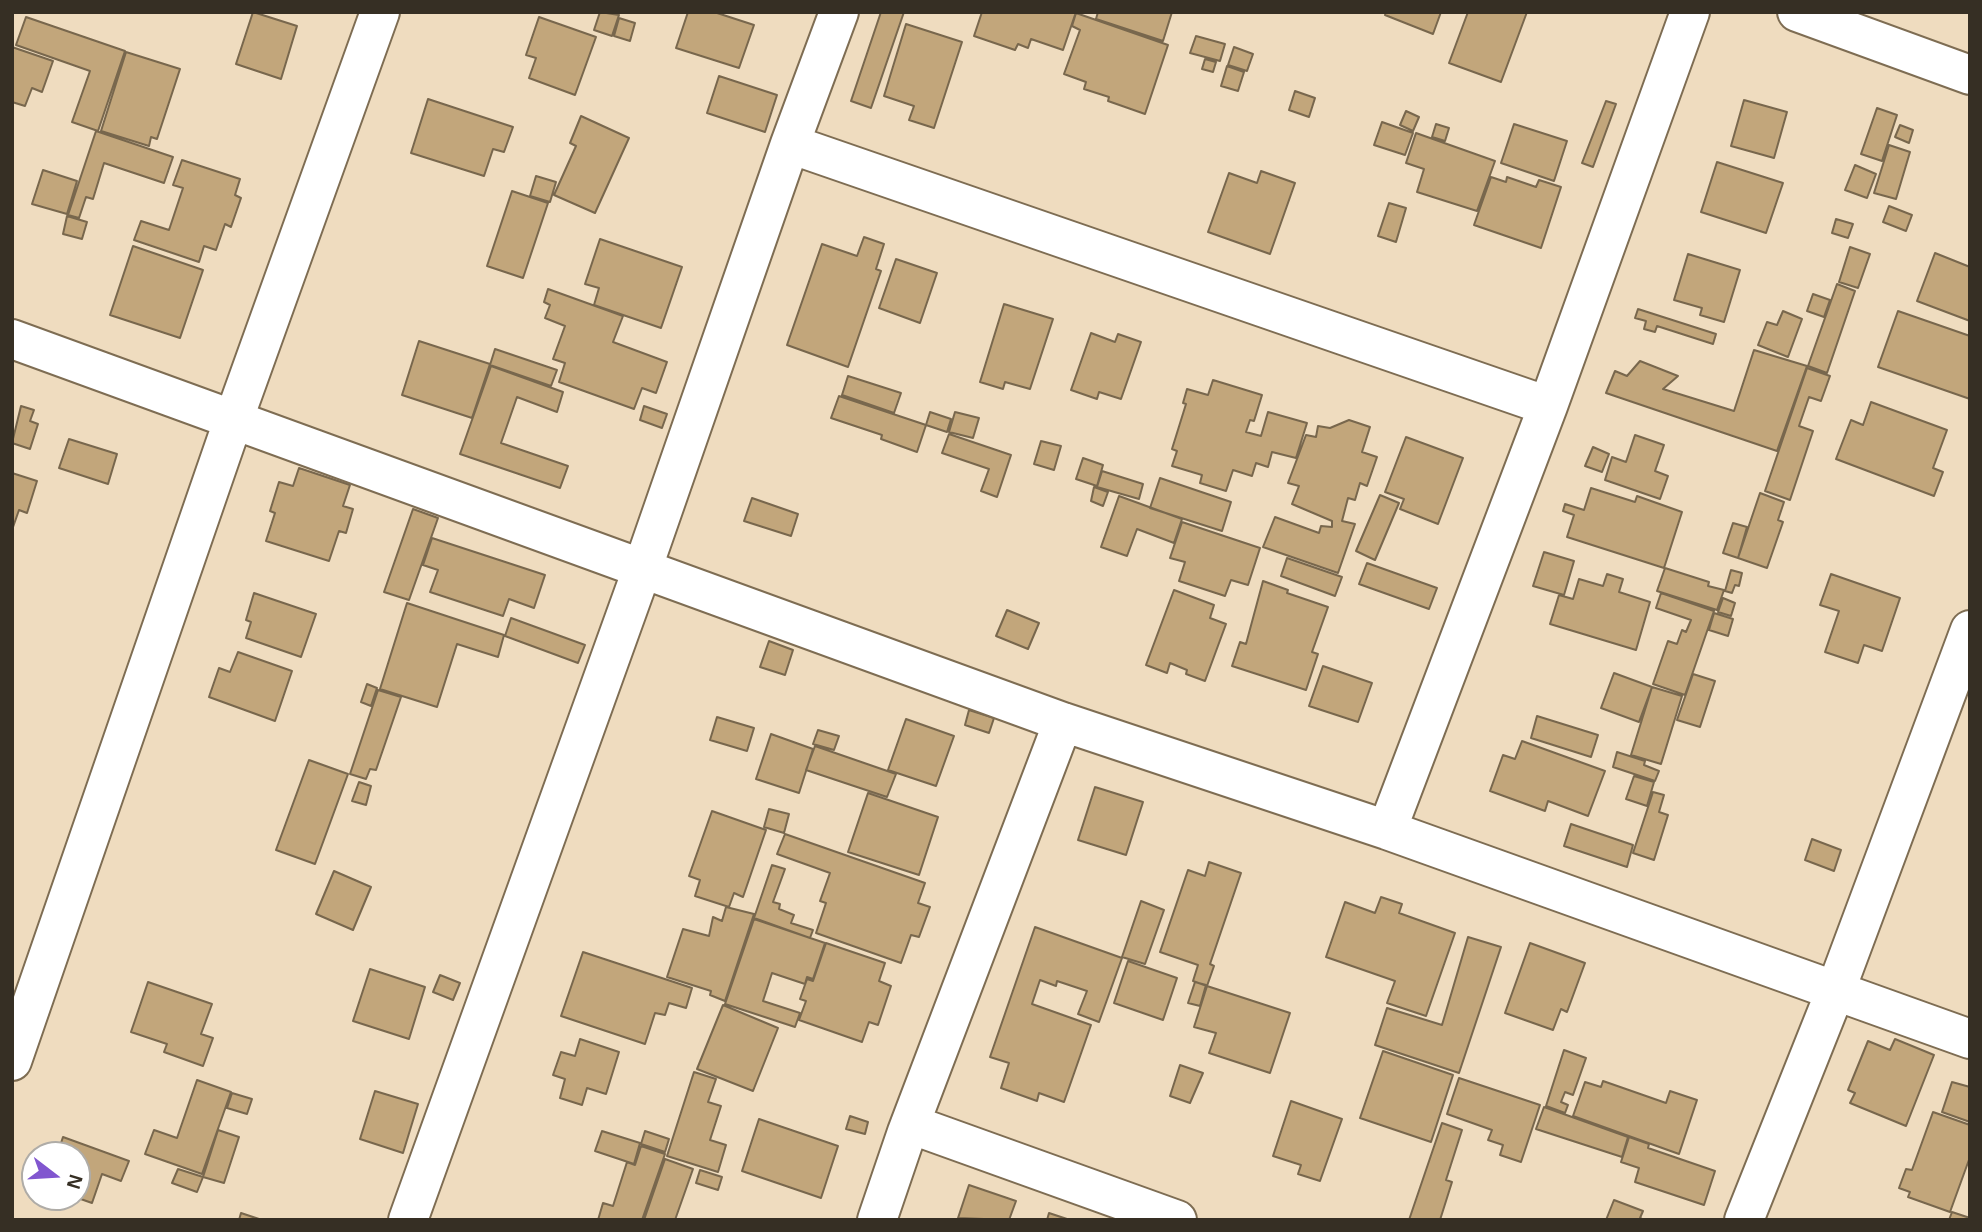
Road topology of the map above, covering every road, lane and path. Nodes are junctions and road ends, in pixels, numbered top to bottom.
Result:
1 (380, 12) edge
2 (839, 12) edge
3 (1690, 12) edge
4 (1797, 12) edge
5 (1970, 75) edge
6 (790, 144) junction
7 (12, 339) edge
8 (1548, 406) junction
9 (233, 421) junction
10 (643, 567) junction
11 (1970, 629) edge
12 (1063, 722) junction
13 (1387, 830) junction
14 (1835, 992) junction
15 (1970, 1039) edge
16 (12, 1061) edge
17 (910, 1124) junction
18 (408, 1220) edge
19 (877, 1220) edge
20 (1177, 1220) edge
21 (1744, 1220) edge

1 - 9 street
2 - 6 street
3 - 8 street
4 - 5 street
6 - 8 street
6 - 10 street
7 - 9 street
8 - 13 street
9 - 10 street
9 - 16 street
10 - 12 street
10 - 18 street
11 - 14 street
12 - 13 street
12 - 17 street
13 - 14 street
14 - 15 street
14 - 21 street
17 - 19 street
17 - 20 street

